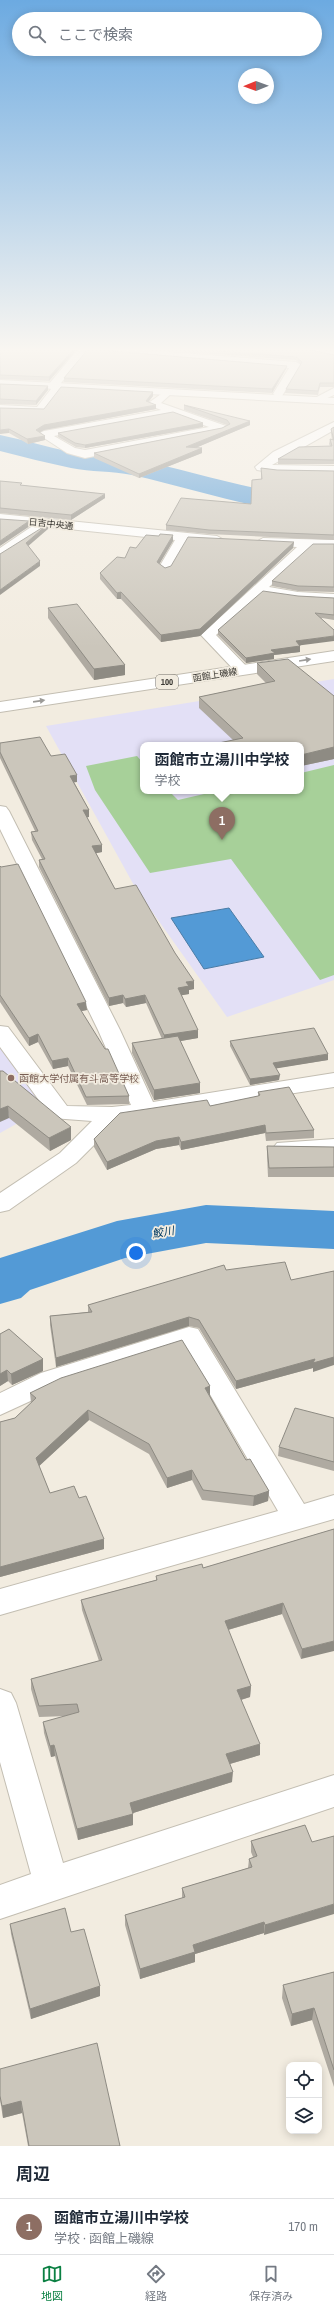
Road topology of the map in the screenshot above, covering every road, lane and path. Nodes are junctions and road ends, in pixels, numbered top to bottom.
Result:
1 (66, 448) edge
2 (116, 448) edge
3 (290, 448) edge
4 (334, 470) edge
5 (0, 518) edge
6 (46, 523) junction
7 (183, 538) junction
8 (231, 541) edge
9 (247, 541) edge
10 (309, 543) junction
11 (334, 544) edge
12 (0, 554) edge
13 (165, 569) edge
14 (259, 589) junction
15 (334, 598) edge
16 (334, 656) edge
17 (242, 670) junction
18 (334, 670) edge
19 (0, 707) edge
20 (0, 721) edge
21 (0, 811) edge
22 (0, 1032) edge
23 (334, 1080) edge
24 (145, 1110) junction
25 (112, 1114) junction
26 (334, 1146) edge
27 (274, 1148) edge
28 (0, 1204) edge
29 (0, 1405) edge
30 (334, 1507) edge
31 (297, 1517) junction
32 (0, 1602) edge
33 (0, 1702) edge
34 (334, 1791) edge
35 (51, 1884) junction
36 (0, 1902) edge

1 - 2 street
3 - 4 street
5 - 6 street, 日吉中央通
6 - 7 street, 日吉中央通
6 - 12 street
7 - 8 street, 日吉中央通
7 - 13 street
9 - 10 street
10 - 11 street
10 - 14 street
14 - 15 street
14 - 17 street
17 -> 16 street, 函館上磯線 / 100
19 -> 17 street, 函館上磯線 / 100
18 - 20 street, 函館上磯線 / 100
21 - 24 street
22 - 25 street
23 - 24 street
24 - 25 street
25 - 28 street
26 - 27 street
29 - 31 street
30 - 31 street
31 - 32 street
33 - 35 street
34 - 35 street
35 - 36 street

